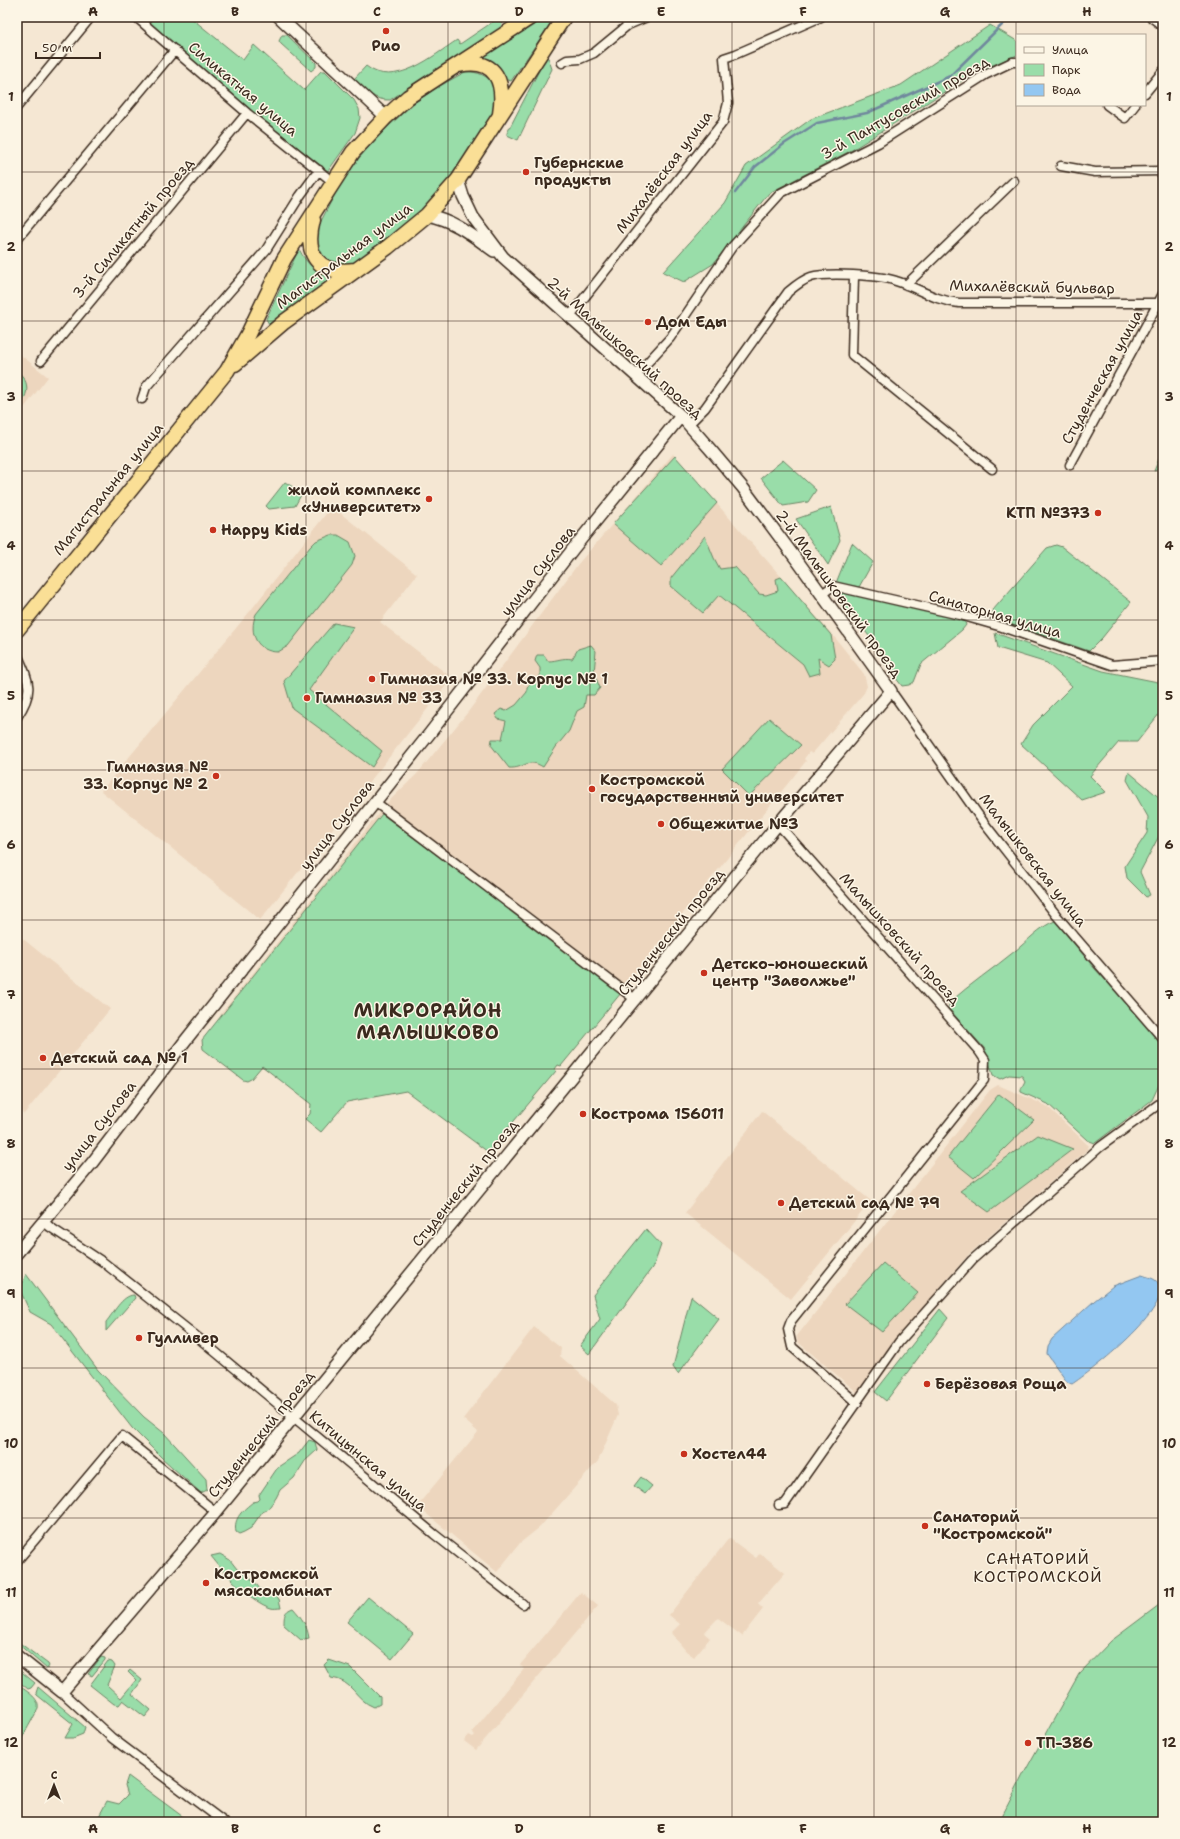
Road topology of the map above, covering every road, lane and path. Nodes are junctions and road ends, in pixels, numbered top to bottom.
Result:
1 (91, 17) edge
2 (136, 17) edge
3 (279, 17) edge
4 (531, 17) edge
5 (564, 17) edge
6 (647, 17) edge
7 (821, 17) edge
8 (1151, 17) edge
9 (1163, 26) edge
10 (175, 50) junction
11 (1016, 62) edge
12 (562, 63) dead end
13 (455, 66) junction
14 (1163, 71) edge
15 (1146, 92) edge
16 (1108, 106) edge
17 (1134, 106) edge
18 (17, 107) edge
19 (247, 113) junction
20 (500, 116) junction
21 (386, 117) junction
22 (1061, 166) dead end
23 (319, 170) junction
24 (1163, 171) edge
25 (458, 180) junction
26 (1014, 181) dead end
27 (333, 182) junction
28 (314, 214) junction
29 (427, 215) junction
30 (17, 239) edge
31 (503, 257) junction
32 (354, 270) junction
33 (854, 276) junction
34 (906, 285) junction
35 (1163, 294) edge
36 (1161, 303) edge
37 (569, 317) junction
38 (41, 361) dead end
39 (227, 371) junction
40 (635, 376) junction
41 (142, 399) dead end
42 (685, 420) junction
43 (1070, 465) dead end
44 (992, 469) dead end
45 (822, 594) junction
46 (17, 630) edge
47 (17, 654) edge
48 (1163, 661) edge
49 (891, 691) junction
50 (17, 717) edge
51 (375, 802) junction
52 (778, 824) junction
53 (636, 1000) junction
54 (1163, 1039) edge
55 (1163, 1095) edge
56 (1161, 1103) edge
57 (43, 1221) junction
58 (17, 1253) edge
59 (857, 1403) junction
60 (293, 1417) junction
61 (779, 1505) dead end
62 (216, 1512) junction
63 (17, 1561) edge
64 (523, 1604) dead end
65 (17, 1656) edge
66 (62, 1692) junction
67 (224, 1822) edge

1 - 18 street
2 - 10 street, Силикатная улица
3 - 21 street
4 - 13 highway, Магистральная улица
5 - 20 highway, Магистральная улица
6 - 12 street
7 - 37 street, Михалёвская улица
8 - 9 street
10 - 19 street, Силикатная улица
10 - 30 street
11 - 40 street, 3-й Пантусовский проезд
13 - 20 highway
13 - 21 highway, Магистральная улица
14 - 15 street
16 - 17 street
19 - 23 street, Силикатная улица
19 - 38 street, 3-й Силикатный проезд
20 - 25 highway, Магистральная улица
21 - 27 highway, Магистральная улица
22 - 24 street
23 - 27 street, Силикатная улица
23 - 41 street
25 - 29 highway, Магистральная улица
25 - 31 street, 2-й Малышковский проезд
26 - 34 street
27 - 28 highway, Магистральная улица
28 - 32 highway
28 - 39 highway, Магистральная улица
29 - 31 street
29 - 32 highway, Магистральная улица
31 - 37 street, 2-й Малышковский проезд
32 - 39 highway, Магистральная улица
33 - 34 street, Михалёвский бульвар
33 - 42 street, Михалёвский бульвар
33 - 44 street
34 - 36 street, Михалёвский бульвар
35 - 36 street, Студенческая улица
36 - 43 street, Студенческая улица
37 - 40 street, 2-й Малышковский проезд
39 - 46 highway, Магистральная улица
40 - 42 street, 2-й Малышковский проезд
42 - 45 street, 2-й Малышковский проезд
42 - 51 street, улица Суслова
45 - 48 street, Санаторная улица
45 - 49 street, 2-й Малышковский проезд
47 - 50 street
49 - 52 street, Студенческий проезд
49 - 54 street, Малышковская улица
51 - 53 street
51 - 57 street, улица Суслова
52 - 53 street, Студенческий проезд
52 - 59 street, Малышковский проезд
53 - 60 street, Студенческий проезд
55 - 56 street
56 - 59 street
57 - 58 street, улица Суслова
57 - 60 street, Китицынская улица
59 - 61 street
60 - 62 street, Студенческий проезд
60 - 64 street, Китицынская улица
62 - 63 street
62 - 66 street, Студенческий проезд
65 - 66 street
66 - 67 street

